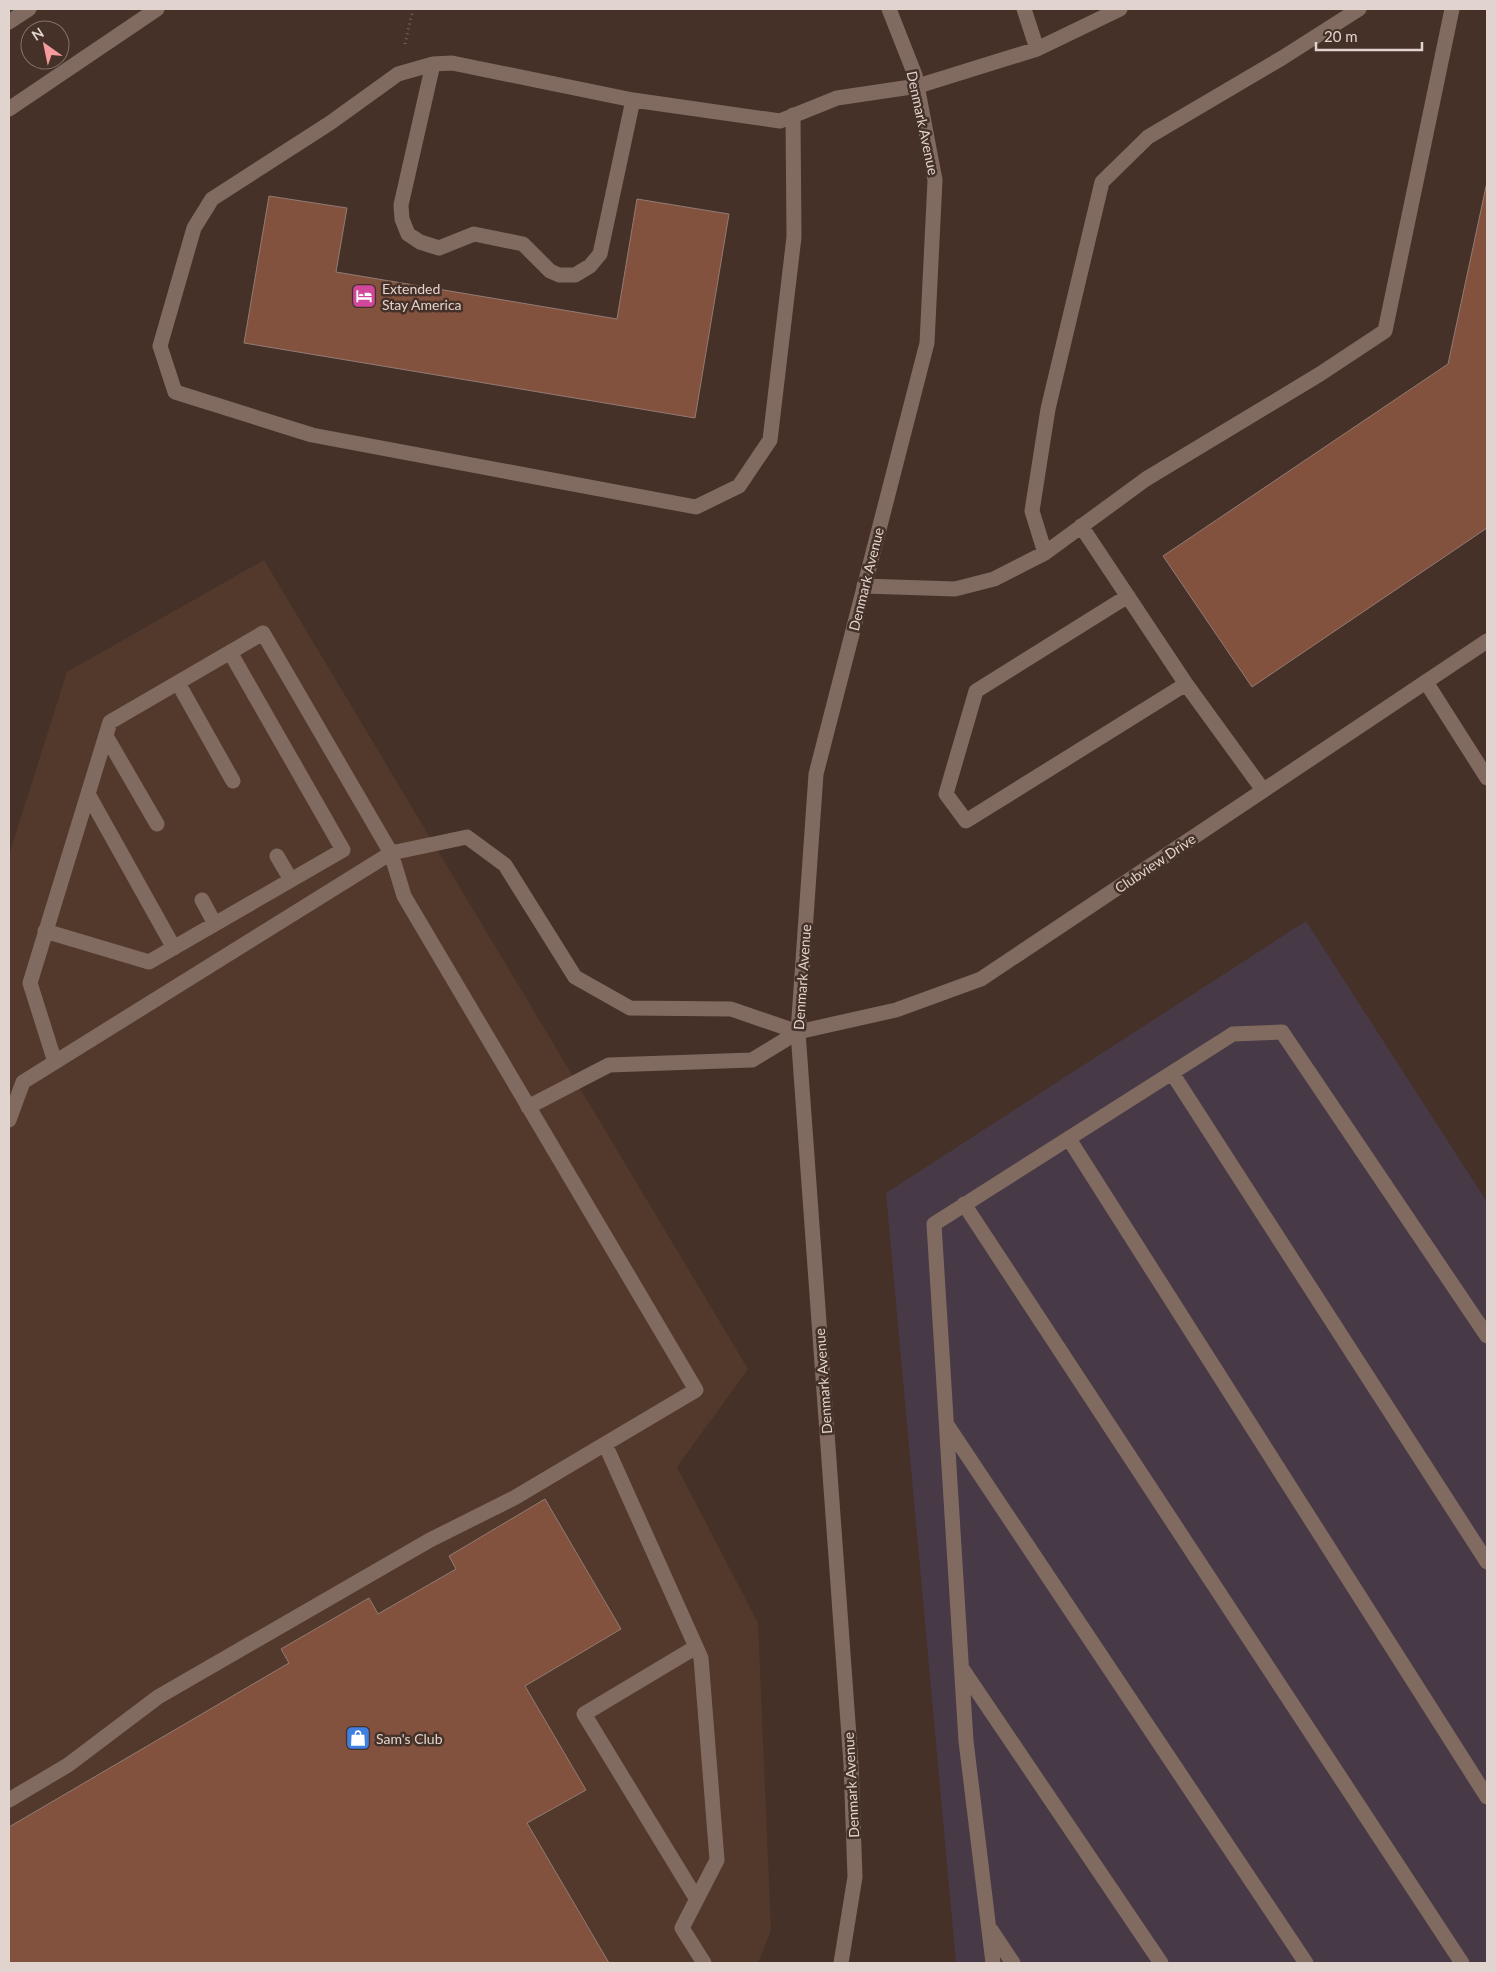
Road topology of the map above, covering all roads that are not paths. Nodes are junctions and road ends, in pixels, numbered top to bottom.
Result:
1 (29, 9) edge
2 (157, 9) edge
3 (889, 9) edge
4 (1024, 9) edge
5 (1120, 9) edge
6 (1359, 9) edge
7 (1452, 9) edge
8 (9, 22) edge
9 (1037, 49) junction
10 (433, 64) junction
11 (918, 86) junction
12 (633, 100) junction
13 (9, 109) edge
14 (793, 115) junction
15 (1081, 526) junction
16 (1045, 552) junction
17 (864, 586) junction
18 (1128, 596) junction
19 (1487, 641) edge
20 (230, 652) junction
21 (1426, 682) junction
22 (178, 683) junction
23 (1186, 684) junction
24 (106, 736) junction
25 (1486, 775) edge
26 (233, 781) dead end
27 (1263, 790) junction
28 (88, 794) junction
29 (157, 824) dead end
30 (391, 854) junction
31 (277, 856) dead end
32 (291, 880) junction
33 (202, 900) dead end
34 (215, 924) junction
35 (45, 931) junction
36 (174, 948) junction
37 (798, 1032) junction
38 (55, 1062) junction
39 (1172, 1073) junction
40 (528, 1106) junction
41 (9, 1120) edge
42 (1069, 1139) junction
43 (964, 1204) junction
44 (1487, 1336) edge
45 (946, 1424) junction
46 (605, 1444) junction
47 (1487, 1562) edge
48 (696, 1647) junction
49 (962, 1668) junction
50 (1487, 1797) edge
51 (9, 1800) edge
52 (696, 1898) junction
53 (989, 1926) junction
54 (704, 1963) edge
55 (841, 1963) edge
56 (993, 1963) edge
57 (1013, 1963) edge
58 (1161, 1963) edge
59 (1306, 1963) edge
60 (1462, 1963) edge

1 - 8 street
2 - 13 street
3 - 11 street, Denmark Avenue
4 - 9 street
5 - 9 street
6 - 16 street
7 - 15 street
9 - 11 street
10 - 12 street
10 - 12 street
10 - 14 street
11 - 14 street
11 - 17 street, Denmark Avenue
12 - 14 street
15 - 16 street
15 - 18 street
16 - 17 street
17 - 37 street, Denmark Avenue
18 - 23 street
18 - 23 street
19 - 21 street, Clubview Drive
20 - 22 street
20 - 30 street
20 - 32 street
21 - 25 street
21 - 27 street, Clubview Drive
22 - 24 street
22 - 26 street
23 - 27 street
24 - 28 street
24 - 29 street
27 - 37 street, Clubview Drive
28 - 35 street
28 - 36 street
30 - 37 street
30 - 38 street
30 - 40 street
31 - 32 street
32 - 34 street
33 - 34 street
34 - 36 street
35 - 36 street
35 - 38 street
37 - 40 street
37 - 55 street, Denmark Avenue
38 - 41 street
39 - 42 street
39 - 44 street
39 - 47 street
40 - 46 street
42 - 43 street
42 - 50 street
43 - 45 street
43 - 60 street
45 - 49 street
45 - 59 street
46 - 48 street
46 - 51 street
48 - 52 street
48 - 52 street
49 - 53 street
49 - 58 street
52 - 54 street
53 - 56 street
53 - 57 street

